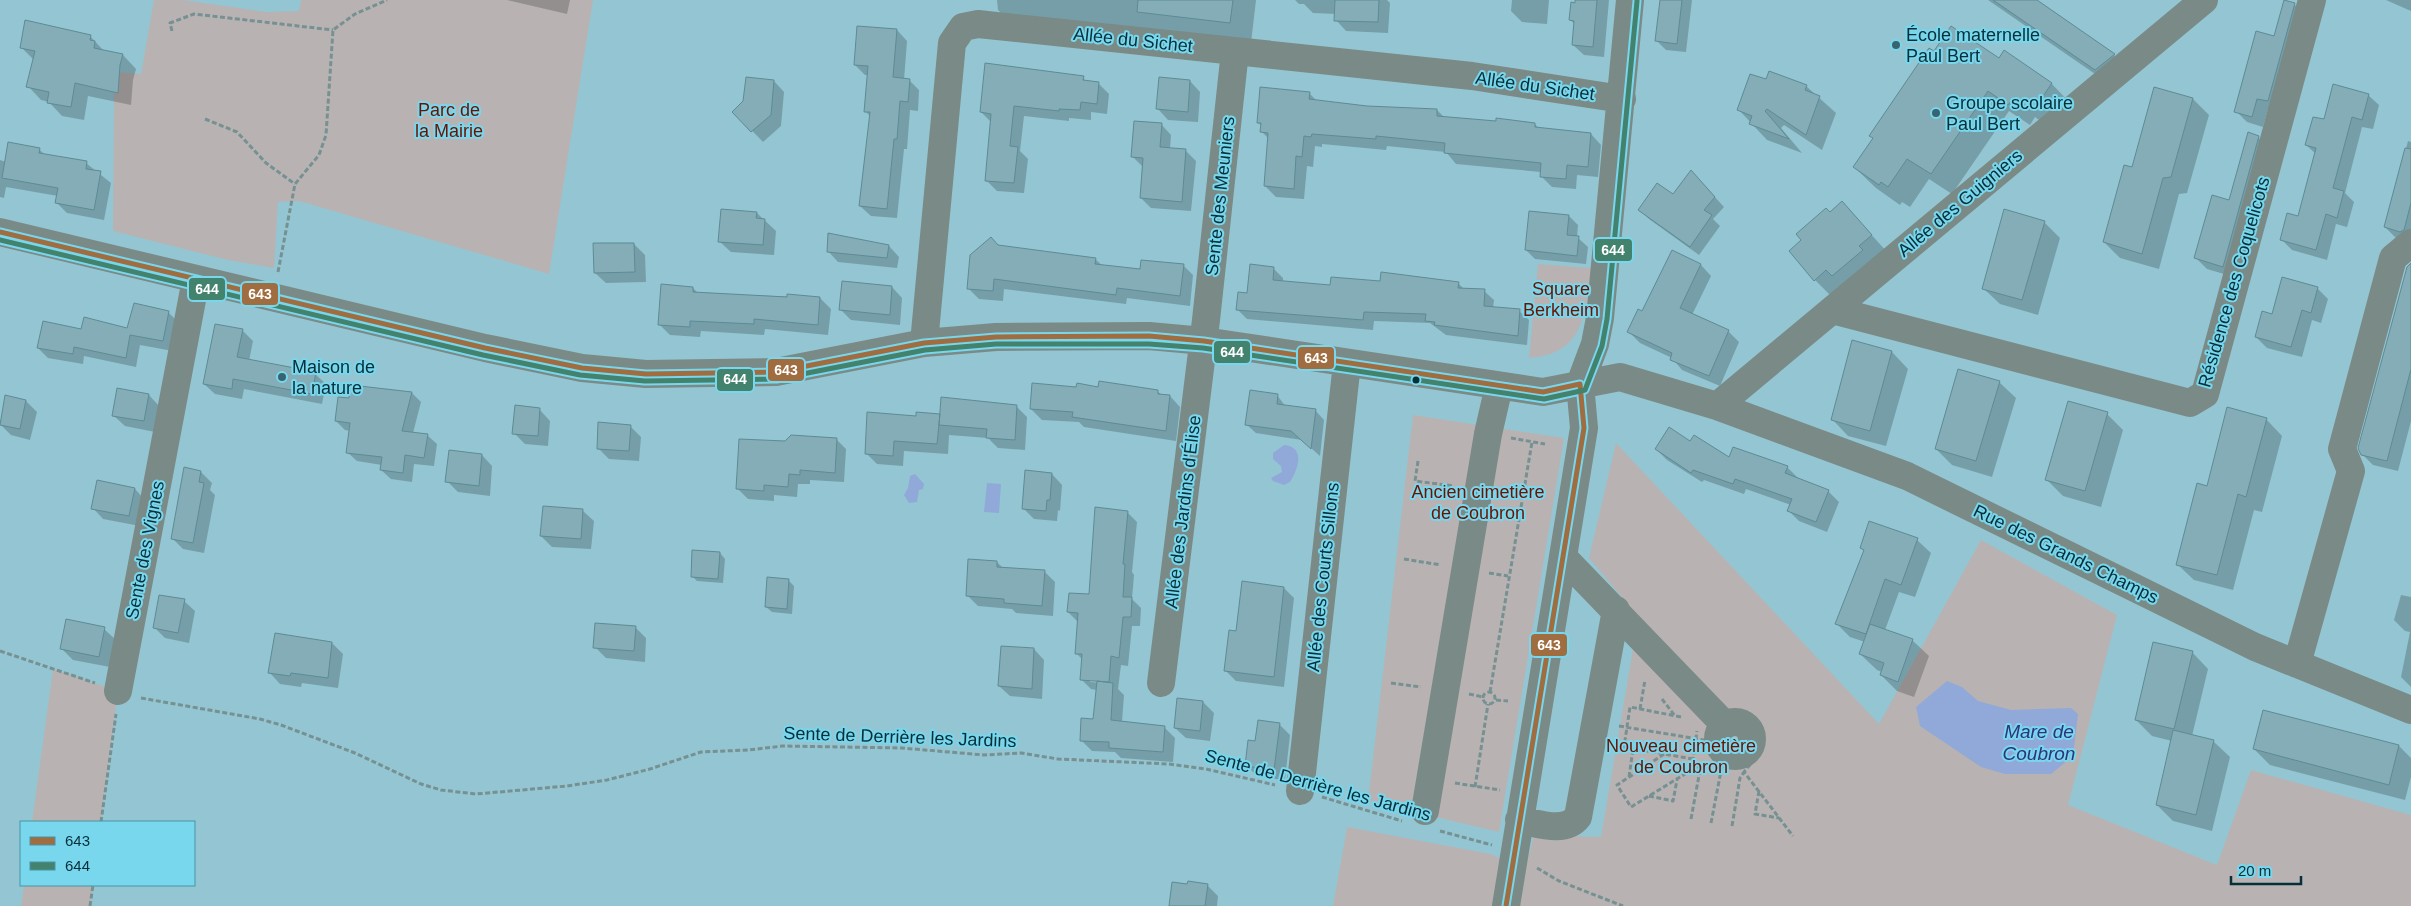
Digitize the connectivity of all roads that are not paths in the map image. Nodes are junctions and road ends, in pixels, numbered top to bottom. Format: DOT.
graph roads {
  1 [pos="1630,0"];
  2 [pos="2204,0"];
  3 [pos="2312,0"];
  4 [pos="1235,51"];
  5 [pos="1622,99"];
  6 [pos="0,232"];
  7 [pos="2411,243"];
  8 [pos="196,279"];
  9 [pos="1832,310"];
  10 [pos="1204,341"];
  11 [pos="924,343"];
  12 [pos="1347,362"];
  13 [pos="1580,384"];
  14 [pos="1498,386"];
  15 [pos="1717,406"];
  16 [pos="1563,557"];
  17 [pos="1616,610"];
  18 [pos="2297,664"];
  19 [pos="1161,682"];
  20 [pos="118,691"];
  21 [pos="2411,710"];
  22 [pos="1722,745"];
  23 [pos="1300,791"];
  24 [pos="1422,820"];
  25 [pos="1519,820"];
  26 [pos="1506,906"];
  1 -- 5 [label="street"];
  2 -- 9 [label="street, Allée des Guigniers"];
  3 -- 9 [label="street, Résidence des Coquelicots"];
  4 -- 5 [label="street, Allée du Sichet"];
  4 -- 10 [label="street, Sente des Meuniers"];
  4 -- 11 [label="street, Allée du Sichet"];
  5 -- 13 [label="street"];
  6 -- 8 [label="street, Rue des Grands Champs"];
  7 -- 18 [label="street"];
  8 -- 11 [label="street, Rue des Grands Champs"];
  8 -- 20 [label="street, Sente des Vignes"];
  9 -- 15 [label="street, Allée des Guigniers"];
  10 -- 11 [label="street, Rue des Grands Champs"];
  10 -- 12 [label="street, Rue des Grands Champs"];
  10 -- 19 [label="street, Allée des Jardins d'Élise"];
  12 -- 14 [label="street, Rue des Grands Champs"];
  12 -- 23 [label="street, Allée des Courts Sillons"];
  13 -- 14 [label="street, Rue des Grands Champs"];
  13 -- 15 [label="street, Rue des Grands Champs"];
  13 -- 16 [label="street"];
  14 -- 24 [label="street"];
  15 -- 18 [label="street, Rue des Grands Champs"];
  16 -- 17 [label="street"];
  16 -- 25 [label="street"];
  17 -- 22 [label="street"];
  17 -- 25 [label="street"];
  18 -- 21 [label="street, Rue des Grands Champs"];
  25 -- 26 [label="street"];
}
